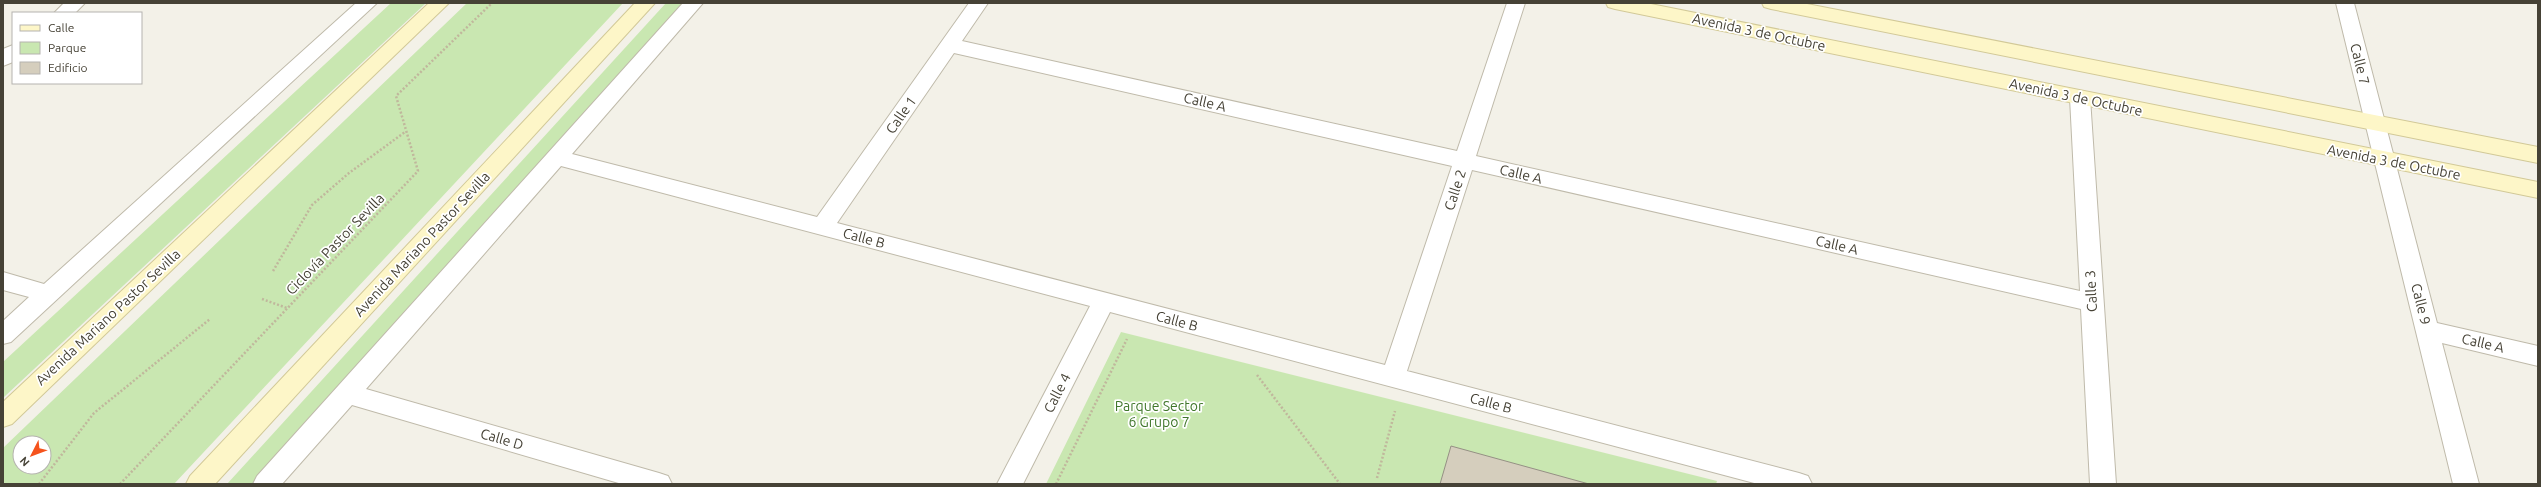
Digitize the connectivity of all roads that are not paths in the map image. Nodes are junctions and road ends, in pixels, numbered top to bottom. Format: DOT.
graph roads {
  1 [pos="76,3"];
  2 [pos="368,3"];
  3 [pos="440,3"];
  4 [pos="646,3"];
  5 [pos="694,3"];
  6 [pos="979,3"];
  7 [pos="1516,3"];
  8 [pos="1614,3"];
  9 [pos="2345,3"];
  10 [pos="1782,4"];
  11 [pos="64,12"];
  12 [pos="950,45"];
  13 [pos="12,53"];
  14 [pos="3,60"];
  15 [pos="2080,98"];
  16 [pos="2375,124"];
  17 [pos="2538,155"];
  18 [pos="556,157"];
  19 [pos="2384,160"];
  20 [pos="1465,161"];
  21 [pos="2538,190"];
  22 [pos="822,227"];
  23 [pos="3,281"];
  24 [pos="48,294"];
  25 [pos="1104,301"];
  26 [pos="2091,302"];
  27 [pos="2427,330"];
  28 [pos="3,335"];
  29 [pos="2538,356"];
  30 [pos="1393,377"];
  31 [pos="346,393"];
  32 [pos="3,417"];
  33 [pos="1751,478"];
  34 [pos="199,484"];
  35 [pos="266,484"];
  36 [pos="658,484"];
  37 [pos="1010,484"];
  38 [pos="1798,484"];
  39 [pos="2103,484"];
  40 [pos="2466,484"];
  1 -- 11 [label="street"];
  2 -- 24 [label="street"];
  3 -- 32 [label="street, Avenida Mariano Pastor Sevilla"];
  4 -- 34 [label="street, Avenida Mariano Pastor Sevilla"];
  5 -- 18 [label="street"];
  6 -- 12 [label="street, Calle 1"];
  7 -- 20 [label="street, Calle 2"];
  8 -- 15 [label="street, Avenida 3 de Octubre"];
  9 -- 16 [label="street, Calle 7"];
  10 -- 16 [label="street"];
  12 -- 20 [label="street, Calle A"];
  12 -- 22 [label="street, Calle 1"];
  13 -- 14 [label="street"];
  15 -- 19 [label="street, Avenida 3 de Octubre"];
  15 -- 26 [label="street, Calle 3"];
  16 -- 17 [label="street"];
  16 -- 19 [label="street, Calle 9"];
  18 -- 22 [label="street, Calle B"];
  18 -- 31 [label="street"];
  19 -- 21 [label="street, Avenida 3 de Octubre"];
  19 -- 27 [label="street, Calle 9"];
  20 -- 26 [label="street, Calle A"];
  20 -- 30 [label="street, Calle 2"];
  22 -- 25 [label="street, Calle B"];
  23 -- 24 [label="street"];
  24 -- 28 [label="street"];
  25 -- 30 [label="street, Calle B"];
  25 -- 37 [label="street, Calle 4"];
  26 -- 39 [label="street, Calle 3"];
  27 -- 29 [label="street, Calle A"];
  27 -- 40 [label="street, Calle 9"];
  30 -- 33 [label="street, Calle B"];
  31 -- 35 [label="street"];
  31 -- 36 [label="street, Calle D"];
  33 -- 38 [label="street, Calle B"];
}
